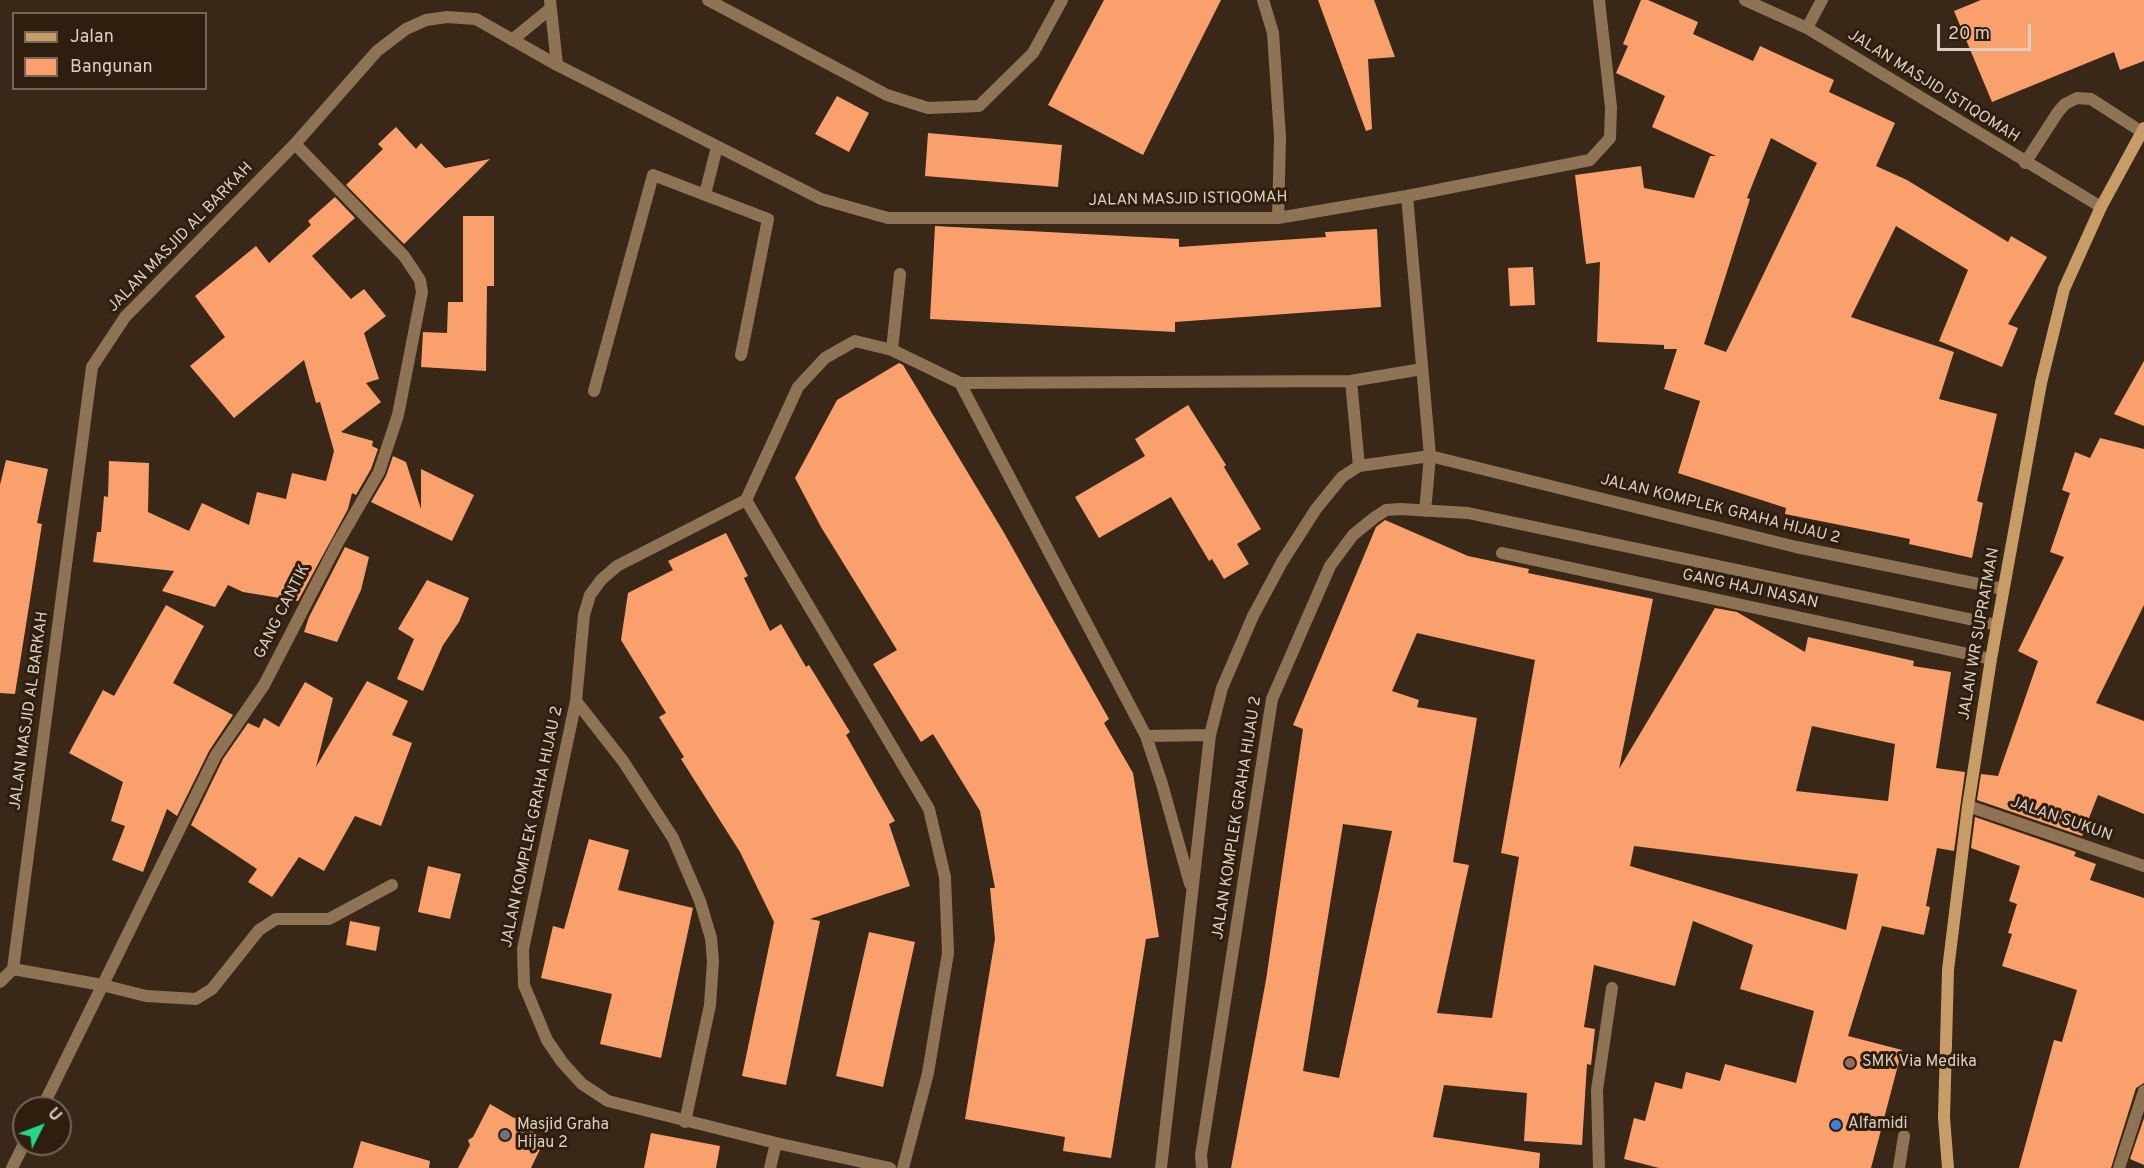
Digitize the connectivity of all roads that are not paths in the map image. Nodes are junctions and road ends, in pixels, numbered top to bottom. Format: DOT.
graph roads {
  1 [pos="708,0"];
  2 [pos="1062,0"];
  3 [pos="1263,0"];
  4 [pos="1599,0"];
  5 [pos="1745,0"];
  6 [pos="1822,0"];
  7 [pos="550,4"];
  8 [pos="1807,28"];
  9 [pos="512,40"];
  10 [pos="557,65"];
  11 [pos="640,105"];
  12 [pos="2143,130"];
  13 [pos="295,144"];
  14 [pos="717,147"];
  15 [pos="2025,163"];
  16 [pos="705,194"];
  17 [pos="1407,196"];
  18 [pos="2101,207"];
  19 [pos="1278,218"];
  20 [pos="900,274"];
  21 [pos="892,350"];
  22 [pos="741,355"];
  23 [pos="1422,369"];
  24 [pos="1351,381"];
  25 [pos="960,383"];
  26 [pos="594,391"];
  27 [pos="1431,456"];
  28 [pos="1359,466"];
  29 [pos="746,500"];
  30 [pos="1425,511"];
  31 [pos="1502,553"];
  32 [pos="2003,589"];
  33 [pos="1997,625"];
  34 [pos="1991,659"];
  35 [pos="576,701"];
  36 [pos="1210,735"];
  37 [pos="1146,736"];
  38 [pos="1968,806"];
  39 [pos="2144,866"];
  40 [pos="392,885"];
  41 [pos="1192,890"];
  42 [pos="13,969"];
  43 [pos="0,982"];
  44 [pos="102,985"];
  45 [pos="1612,988"];
  46 [pos="2144,1091"];
  47 [pos="48,1096"];
  48 [pos="685,1122"];
  49 [pos="1904,1136"];
  50 [pos="776,1143"];
  51 [pos="770,1168"];
  52 [pos="890,1168"];
  53 [pos="903,1168"];
  54 [pos="1161,1168"];
  55 [pos="1202,1168"];
  56 [pos="1599,1168"];
  57 [pos="1899,1168"];
  58 [pos="1948,1168"];
  59 [pos="2119,1168"];
  1 -- 2 [label="street"];
  3 -- 19 [label="street"];
  4 -- 17 [label="street, JALAN MASJID ISTIQOMAH"];
  5 -- 8 [label="street, JALAN MASJID ISTIQOMAH"];
  6 -- 8 [label="street"];
  7 -- 9 [label="street"];
  7 -- 10 [label="street"];
  8 -- 15 [label="street, JALAN MASJID ISTIQOMAH"];
  9 -- 10 [label="street, JALAN MASJID AL BARKAH"];
  9 -- 13 [label="street, JALAN MASJID AL BARKAH"];
  10 -- 11 [label="street, JALAN MASJID AL BARKAH"];
  11 -- 14 [label="street, JALAN MASJID ISTIQOMAH"];
  12 -- 15 [label="street"];
  12 -- 18 [label="main road, JALAN WR SUPRATMAN"];
  13 -- 42 [label="street, JALAN MASJID AL BARKAH"];
  13 -- 44 [label="street, GANG CANTIK"];
  14 -- 16 [label="street"];
  14 -- 19 [label="street, JALAN MASJID ISTIQOMAH"];
  15 -- 18 [label="street, JALAN MASJID ISTIQOMAH"];
  16 -- 22 [label="street"];
  16 -- 26 [label="street"];
  17 -- 19 [label="street, JALAN MASJID ISTIQOMAH"];
  17 -- 23 [label="street"];
  18 -- 32 [label="main road, JALAN WR SUPRATMAN"];
  20 -- 21 [label="street"];
  21 -- 25 [label="street"];
  21 -- 29 [label="street"];
  23 -- 24 [label="street"];
  23 -- 27 [label="street"];
  24 -- 25 [label="street"];
  24 -- 28 [label="street"];
  25 -- 37 [label="street, JALAN KOMPLEK GRAHA HIJAU 2"];
  27 -- 28 [label="street, JALAN KOMPLEK GRAHA HIJAU 2"];
  27 -- 30 [label="street"];
  27 -- 32 [label="street, JALAN KOMPLEK GRAHA HIJAU 2"];
  28 -- 36 [label="street, JALAN KOMPLEK GRAHA HIJAU 2"];
  29 -- 35 [label="street, JALAN KOMPLEK GRAHA HIJAU 2"];
  29 -- 53 [label="street"];
  30 -- 33 [label="street, JALAN KOMPLEK GRAHA HIJAU 2"];
  30 -- 55 [label="street, JALAN KOMPLEK GRAHA HIJAU 2"];
  31 -- 34 [label="street, GANG HAJI NASAN"];
  32 -- 33 [label="main road, JALAN WR SUPRATMAN"];
  33 -- 34 [label="main road, JALAN WR SUPRATMAN"];
  34 -- 38 [label="main road, JALAN WR SUPRATMAN"];
  35 -- 48 [label="street, JALAN KOMPLEK GRAHA HIJAU 2"];
  35 -- 48 [label="street, JALAN KOMPLEK GRAHA HIJAU 2"];
  36 -- 37 [label="street"];
  36 -- 41 [label="street, JALAN KOMPLEK GRAHA HIJAU 2"];
  37 -- 41 [label="street, JALAN KOMPLEK GRAHA HIJAU 2"];
  38 -- 39 [label="street, JALAN SUKUN"];
  38 -- 58 [label="main road, JALAN WR SUPRATMAN"];
  40 -- 44 [label="street"];
  41 -- 54 [label="street, JALAN KOMPLEK GRAHA HIJAU 2"];
  42 -- 43 [label="street"];
  42 -- 44 [label="street"];
  44 -- 47 [label="street, GANG CANTIK"];
  45 -- 56 [label="street"];
  46 -- 59 [label="street"];
  48 -- 50 [label="street, JALAN KOMPLEK GRAHA HIJAU 2"];
  49 -- 57 [label="street"];
  50 -- 51 [label="street"];
  50 -- 52 [label="street, JALAN KOMPLEK GRAHA HIJAU 2"];
}
